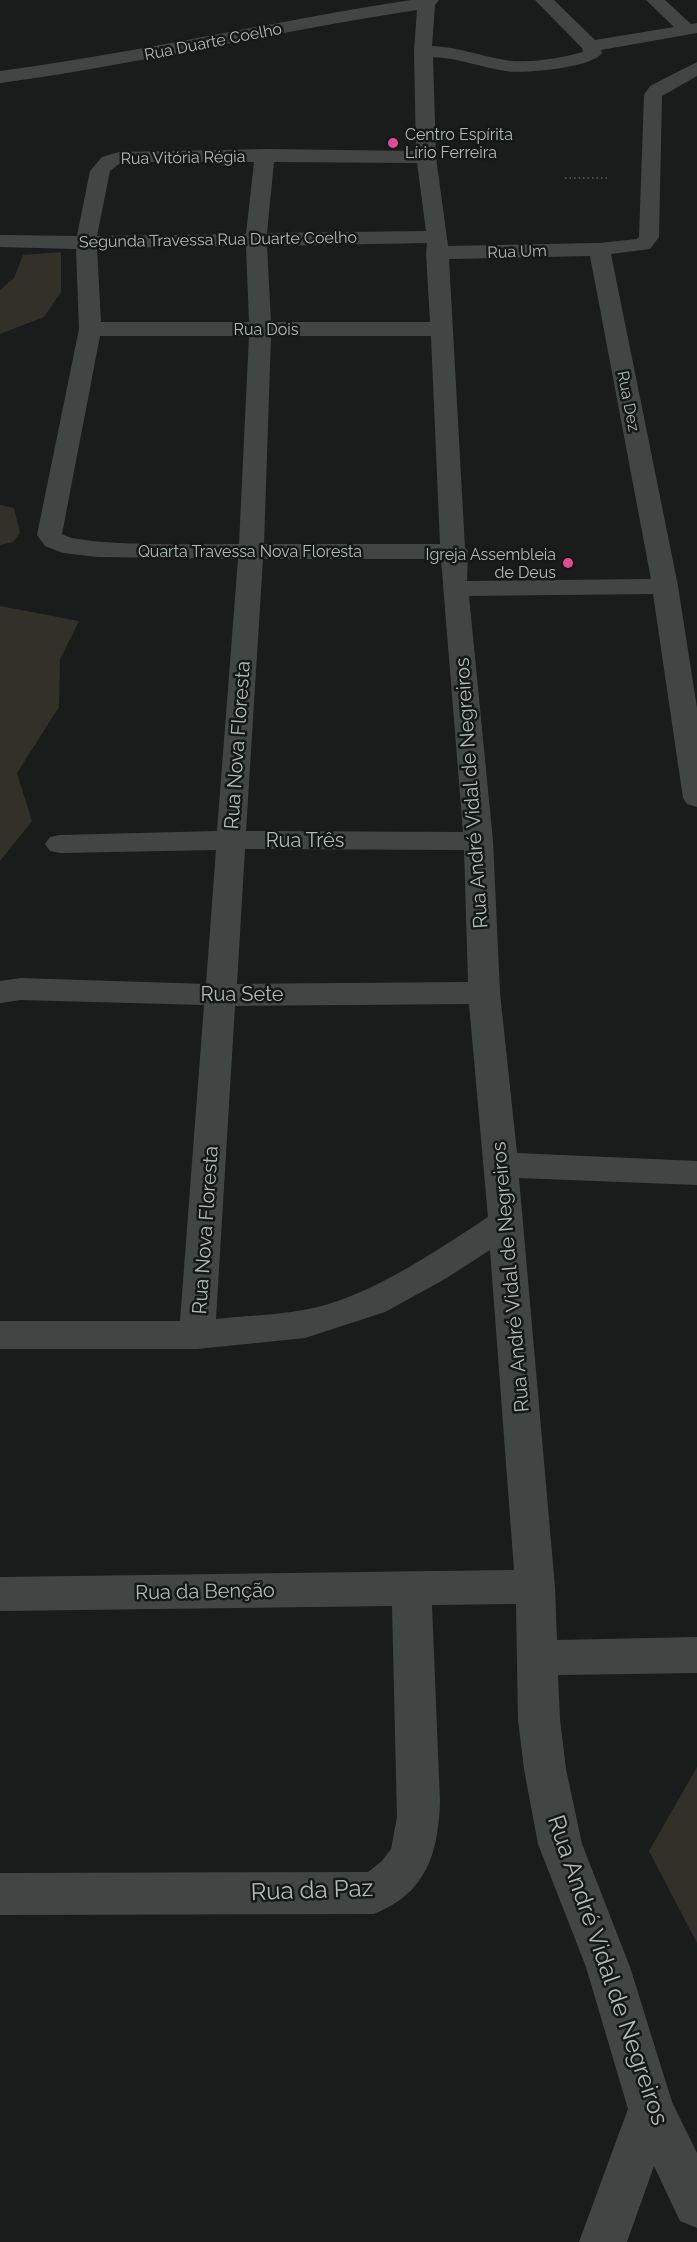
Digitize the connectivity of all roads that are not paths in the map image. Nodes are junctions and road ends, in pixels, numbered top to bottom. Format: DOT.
graph roads {
  1 [pos="544,0"];
  2 [pos="656,0"];
  3 [pos="428,2"];
  4 [pos="693,29"];
  5 [pos="591,46"];
  6 [pos="423,51"];
  7 [pos="697,68"];
  8 [pos="0,77"];
  9 [pos="265,155"];
  10 [pos="426,157"];
  11 [pos="256,238"];
  12 [pos="0,241"];
  13 [pos="86,241"];
  14 [pos="436,245"];
  15 [pos="599,249"];
  16 [pos="90,329"];
  17 [pos="260,329"];
  18 [pos="441,329"];
  19 [pos="49,535"];
  20 [pos="454,551"];
  21 [pos="251,552"];
  22 [pos="665,586"];
  23 [pos="455,589"];
  24 [pos="697,798"];
  25 [pos="230,840"];
  26 [pos="478,841"];
  27 [pos="60,844"];
  28 [pos="0,992"];
  29 [pos="484,993"];
  30 [pos="222,995"];
  31 [pos="501,1165"];
  32 [pos="697,1173"];
  33 [pos="506,1222"];
  34 [pos="0,1335"];
  35 [pos="197,1335"];
  36 [pos="535,1587"];
  37 [pos="411,1588"];
  38 [pos="0,1594"];
  39 [pos="697,1655"];
  40 [pos="539,1658"];
  41 [pos="0,1894"];
  42 [pos="651,2109"];
  43 [pos="697,2204"];
  44 [pos="603,2242"];
  1 -- 5 [label="street"];
  2 -- 4 [label="street"];
  3 -- 6 [label="street, Rua André Vidal de Negreiros"];
  3 -- 8 [label="street, Rua Duarte Coelho"];
  4 -- 5 [label="street"];
  5 -- 6 [label="street"];
  6 -- 10 [label="street, Rua André Vidal de Negreiros"];
  7 -- 15 [label="street"];
  9 -- 10 [label="street, Rua Vitória Régia"];
  9 -- 11 [label="street, Rua Nova Floresta"];
  9 -- 13 [label="street, Rua Vitória Régia"];
  10 -- 14 [label="street, Rua André Vidal de Negreiros"];
  11 -- 13 [label="street, Segunda Travessa Rua Duarte Coelho"];
  11 -- 14 [label="street, Segunda Travessa Rua Duarte Coelho"];
  11 -- 17 [label="street, Rua Nova Floresta"];
  12 -- 13 [label="street, Segunda Travessa Rua Duarte Coelho"];
  13 -- 16 [label="street, Rua Vitória Régia"];
  14 -- 15 [label="street, Rua Um"];
  14 -- 18 [label="street, Rua André Vidal de Negreiros"];
  15 -- 22 [label="street, Rua Dez"];
  16 -- 17 [label="street, Rua Dois"];
  16 -- 19 [label="street, Rua Vitória Régia"];
  17 -- 18 [label="street, Rua Dois"];
  17 -- 21 [label="street, Rua Nova Floresta"];
  18 -- 20 [label="street, Rua André Vidal de Negreiros"];
  19 -- 21 [label="street, Quarta Travessa Nova Floresta"];
  20 -- 21 [label="street, Quarta Travessa Nova Floresta"];
  20 -- 23 [label="street, Rua André Vidal de Negreiros"];
  21 -- 25 [label="street, Rua Nova Floresta"];
  22 -- 23 [label="street"];
  22 -- 24 [label="street, Rua Dez"];
  23 -- 26 [label="street, Rua André Vidal de Negreiros"];
  25 -- 26 [label="street, Rua Três"];
  25 -- 27 [label="street, Rua Três"];
  25 -- 30 [label="street, Rua Nova Floresta"];
  26 -- 29 [label="street, Rua André Vidal de Negreiros"];
  28 -- 30 [label="street, Rua Sete"];
  29 -- 30 [label="street, Rua Sete"];
  29 -- 31 [label="street, Rua André Vidal de Negreiros"];
  30 -- 35 [label="street, Rua Nova Floresta"];
  31 -- 32 [label="street"];
  31 -- 33 [label="street, Rua André Vidal de Negreiros"];
  33 -- 35 [label="street"];
  33 -- 36 [label="street, Rua André Vidal de Negreiros"];
  34 -- 35 [label="street"];
  36 -- 37 [label="street"];
  36 -- 40 [label="street, Rua André Vidal de Negreiros"];
  37 -- 38 [label="street, Rua da Benção"];
  37 -- 41 [label="street, Rua da Paz"];
  39 -- 40 [label="street"];
  40 -- 42 [label="street, Rua André Vidal de Negreiros"];
  42 -- 43 [label="street, Rua André Vidal de Negreiros"];
  42 -- 44 [label="street"];
}
